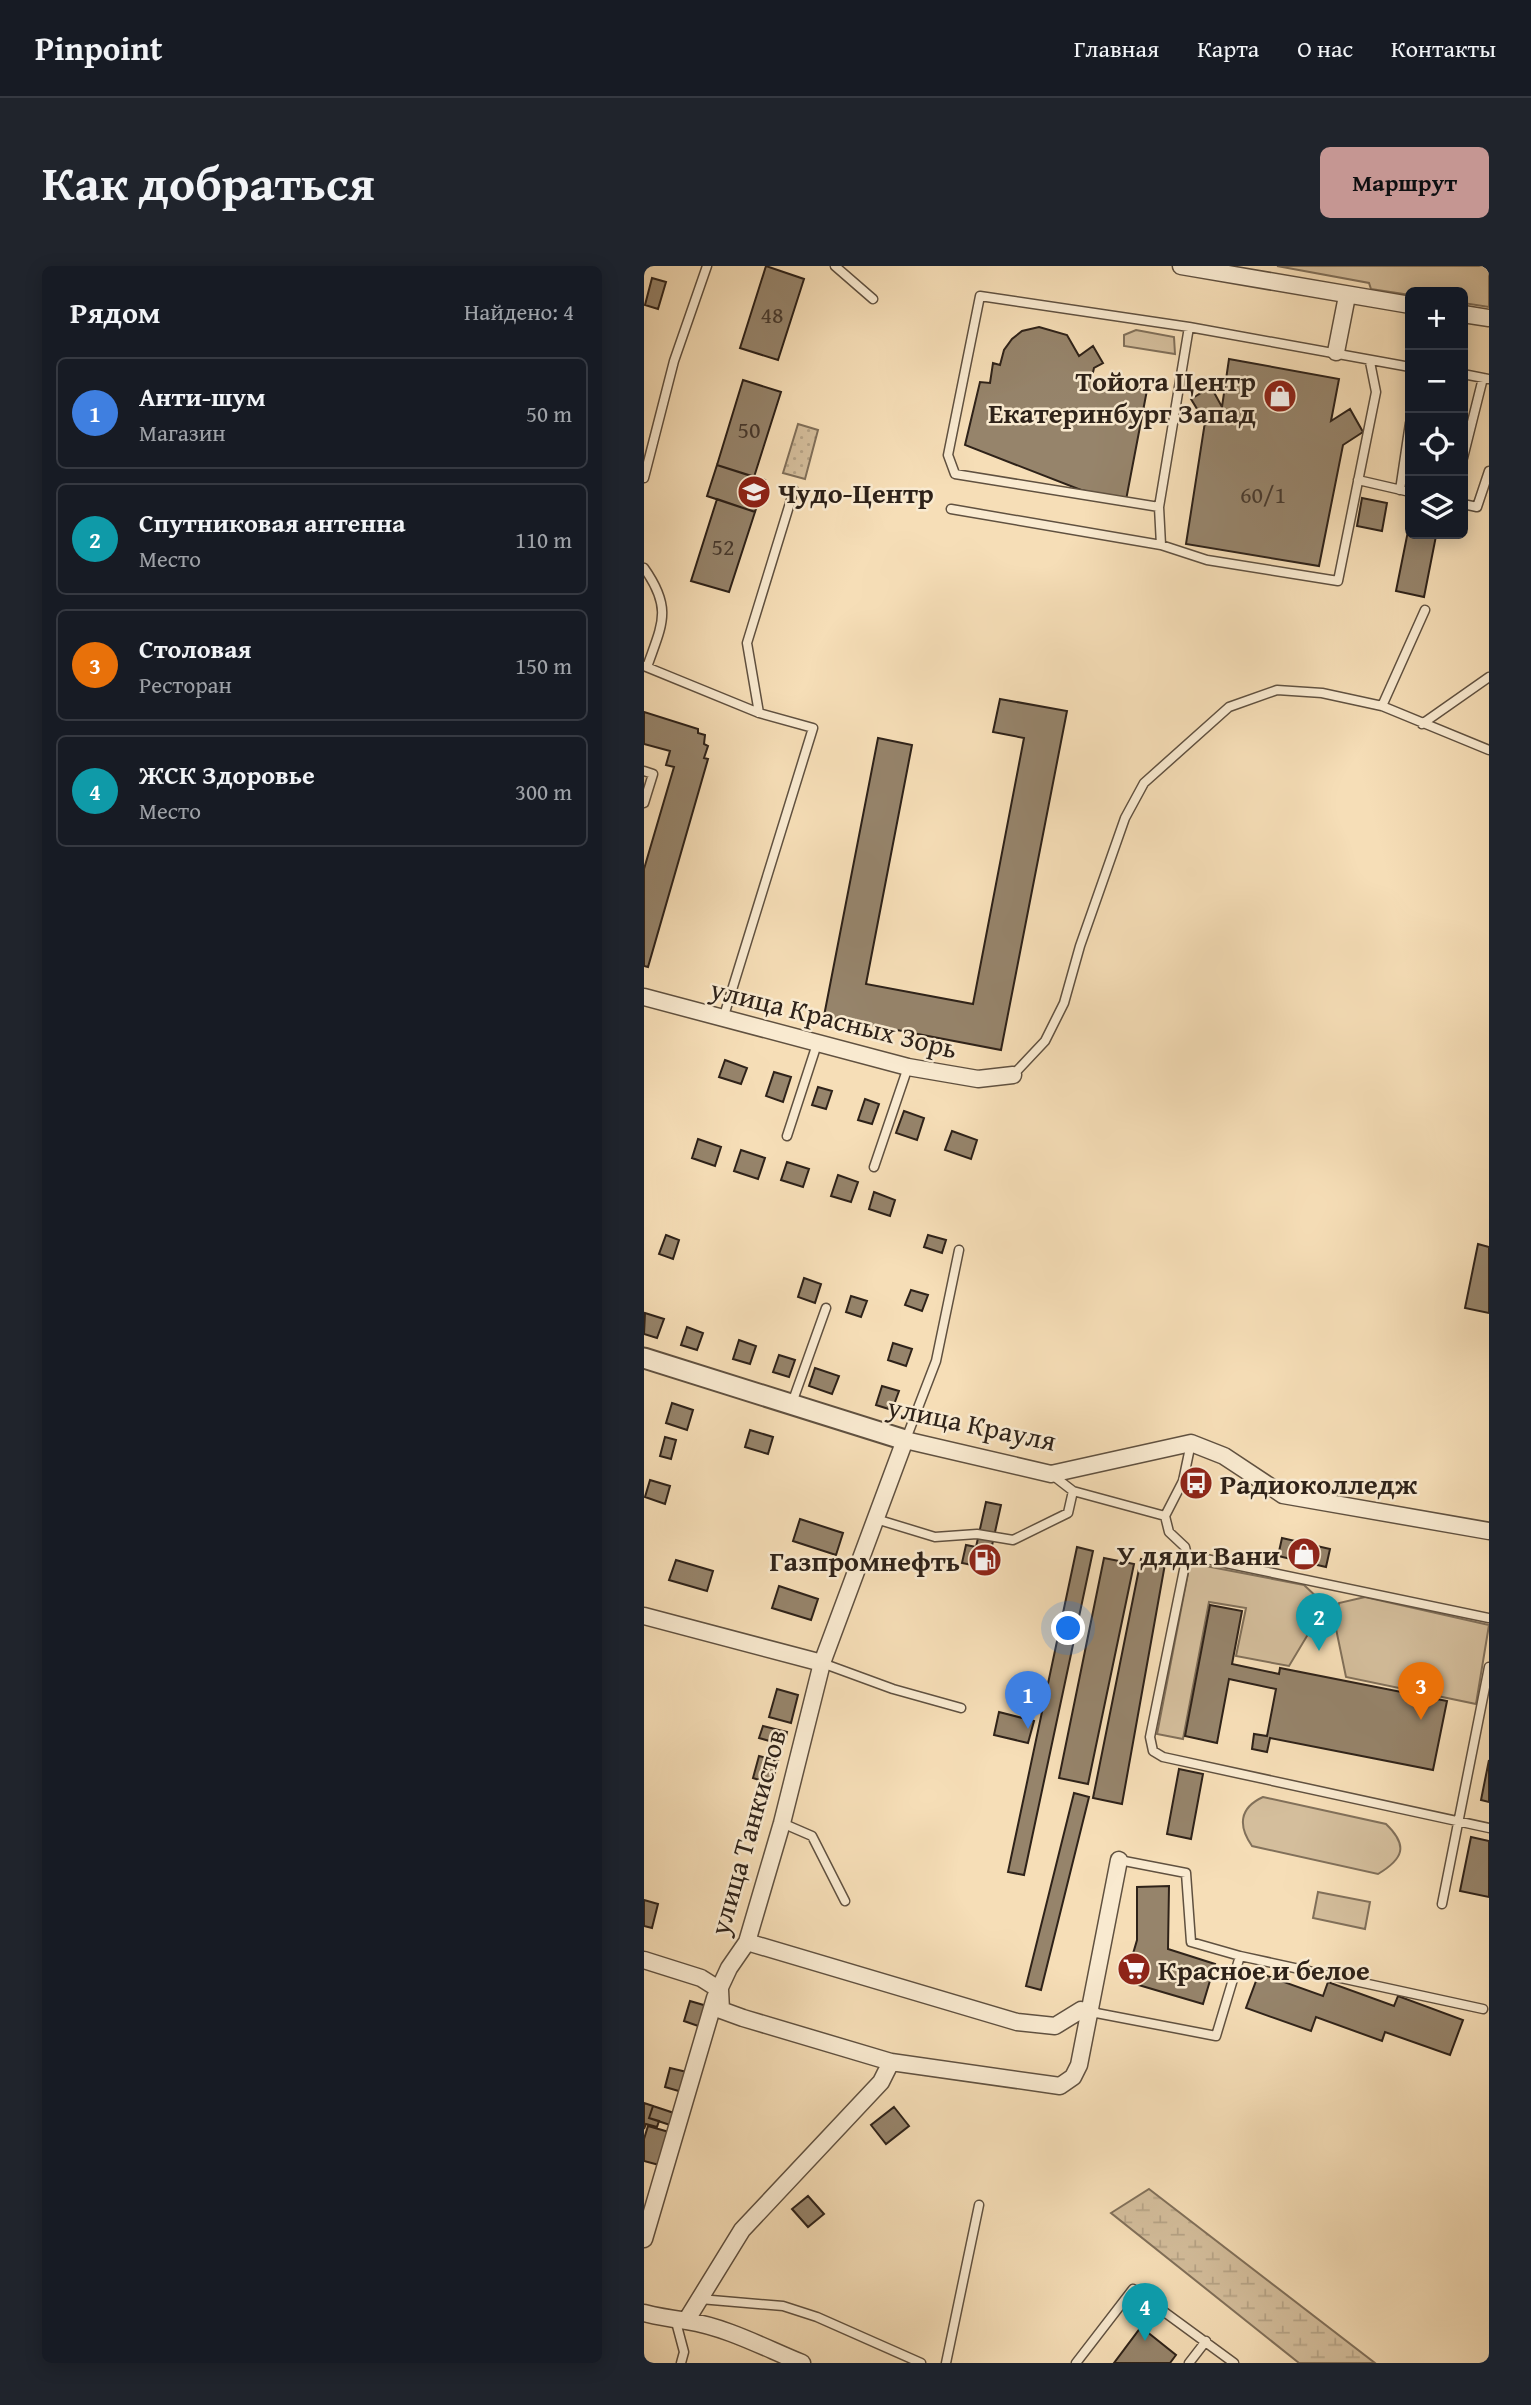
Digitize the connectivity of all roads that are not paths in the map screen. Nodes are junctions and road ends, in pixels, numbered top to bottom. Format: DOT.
graph roads {
  1 [pos="706,266"];
  2 [pos="835,266"];
  3 [pos="1181,266"];
  4 [pos="1347,296"];
  5 [pos="873,299"];
  6 [pos="1405,305"];
  7 [pos="1468,315"];
  8 [pos="1489,318"];
  9 [pos="1189,327"];
  10 [pos="1336,352"];
  11 [pos="1370,362"];
  12 [pos="1405,366"];
  13 [pos="1468,375"];
  14 [pos="1486,378"];
  15 [pos="1468,441"];
  16 [pos="1405,456"];
  17 [pos="1489,471"];
  18 [pos="644,478"];
  19 [pos="1358,480"];
  20 [pos="1400,489"];
  21 [pos="794,490"];
  22 [pos="1405,490"];
  23 [pos="1468,505"];
  24 [pos="1158,507"];
  25 [pos="951,509"];
  26 [pos="1161,545"];
  27 [pos="644,568"];
  28 [pos="1425,610"];
  29 [pos="645,666"];
  30 [pos="1489,677"];
  31 [pos="1382,706"];
  32 [pos="759,713"];
  33 [pos="1422,724"];
  34 [pos="1487,750"];
  35 [pos="644,772"];
  36 [pos="644,803"];
  37 [pos="644,997"];
  38 [pos="723,1019"];
  39 [pos="817,1044"];
  40 [pos="908,1067"];
  41 [pos="1013,1075"];
  42 [pos="787,1136"];
  43 [pos="874,1167"];
  44 [pos="959,1250"];
  45 [pos="825,1308"];
  46 [pos="644,1358"];
  47 [pos="791,1405"];
  48 [pos="905,1440"];
  49 [pos="1191,1443"];
  50 [pos="1051,1474"];
  51 [pos="1073,1491"];
  52 [pos="1165,1516"];
  53 [pos="876,1519"];
  54 [pos="1489,1531"];
  55 [pos="1187,1555"];
  56 [pos="644,1616"];
  57 [pos="1489,1618"];
  58 [pos="821,1663"];
  59 [pos="1489,1667"];
  60 [pos="961,1709"];
  61 [pos="1458,1820"];
  62 [pos="782,1823"];
  63 [pos="1489,1828"];
  64 [pos="1119,1860"];
  65 [pos="845,1900"];
  66 [pos="1443,1904"];
  67 [pos="747,1942"];
  68 [pos="1240,1956"];
  69 [pos="644,1960"];
  70 [pos="720,1990"];
  71 [pos="1483,2009"];
  72 [pos="1091,2012"];
  73 [pos="891,2062"];
  74 [pos="979,2205"];
  75 [pos="644,2239"];
  76 [pos="697,2299"];
  77 [pos="644,2313"];
  78 [pos="681,2321"];
  79 [pos="1206,2341"];
  80 [pos="681,2363"];
  81 [pos="802,2363"];
  82 [pos="921,2363"];
  83 [pos="946,2363"];
  84 [pos="1076,2363"];
  85 [pos="1189,2363"];
  86 [pos="1234,2363"];
  1 -- 18 [label="lane"];
  2 -- 5 [label="lane"];
  3 -- 4 [label="street"];
  4 -- 6 [label="street"];
  4 -- 10 [label="street"];
  7 -- 8 [label="street"];
  9 -- 10 [label="lane"];
  9 -- 24 [label="lane"];
  9 -- 24 [label="lane"];
  10 -- 11 [label="lane"];
  11 -- 12 [label="lane"];
  11 -- 19 [label="lane"];
  13 -- 14 [label="lane"];
  14 -- 15 [label="lane"];
  16 -- 20 [label="lane"];
  17 -- 23 [label="lane"];
  19 -- 20 [label="lane"];
  19 -- 26 [label="lane"];
  20 -- 22 [label="lane"];
  21 -- 32 [label="lane"];
  24 -- 26 [label="lane"];
  25 -- 26 [label="lane"];
  27 -- 29 [label="lane"];
  28 -- 31 [label="lane"];
  29 -- 32 [label="lane"];
  30 -- 33 [label="lane"];
  31 -- 33 [label="lane"];
  31 -- 41 [label="lane"];
  32 -- 38 [label="lane"];
  33 -- 34 [label="lane"];
  35 -- 36 [label="lane"];
  37 -- 38 [label="street, улица Красных Зорь"];
  38 -- 39 [label="street, улица Красных Зорь"];
  39 -- 40 [label="street, улица Красных Зорь"];
  39 -- 42 [label="lane"];
  40 -- 41 [label="street, улица Красных Зорь"];
  40 -- 43 [label="lane"];
  44 -- 48 [label="lane"];
  45 -- 47 [label="lane"];
  46 -- 47 [label="street, улица Крауля"];
  47 -- 48 [label="street, улица Крауля"];
  48 -- 50 [label="street, улица Крауля"];
  48 -- 53 [label="street, улица Танкистов"];
  49 -- 50 [label="street, улица Крауля"];
  49 -- 52 [label="lane"];
  49 -- 54 [label="street"];
  50 -- 51 [label="lane"];
  51 -- 52 [label="lane"];
  51 -- 53 [label="lane"];
  52 -- 55 [label="lane"];
  53 -- 58 [label="street, улица Танкистов"];
  55 -- 57 [label="lane"];
  55 -- 61 [label="lane"];
  56 -- 58 [label="street"];
  58 -- 60 [label="lane"];
  58 -- 62 [label="street, улица Танкистов"];
  59 -- 61 [label="lane"];
  61 -- 63 [label="lane"];
  61 -- 66 [label="lane"];
  62 -- 65 [label="lane"];
  62 -- 67 [label="street, улица Танкистов"];
  64 -- 68 [label="lane"];
  64 -- 72 [label="street"];
  67 -- 70 [label="street, улица Танкистов"];
  67 -- 72 [label="street"];
  68 -- 71 [label="lane"];
  68 -- 72 [label="lane"];
  69 -- 70 [label="street"];
  70 -- 73 [label="street"];
  70 -- 75 [label="street, улица Танкистов"];
  72 -- 73 [label="street"];
  73 -- 76 [label="street"];
  74 -- 83 [label="lane"];
  76 -- 78 [label="street"];
  76 -- 82 [label="lane"];
  77 -- 78 [label="street"];
  78 -- 80 [label="lane"];
  78 -- 81 [label="street"];
  79 -- 84 [label="lane"];
  79 -- 85 [label="lane"];
  79 -- 86 [label="lane"];
}
